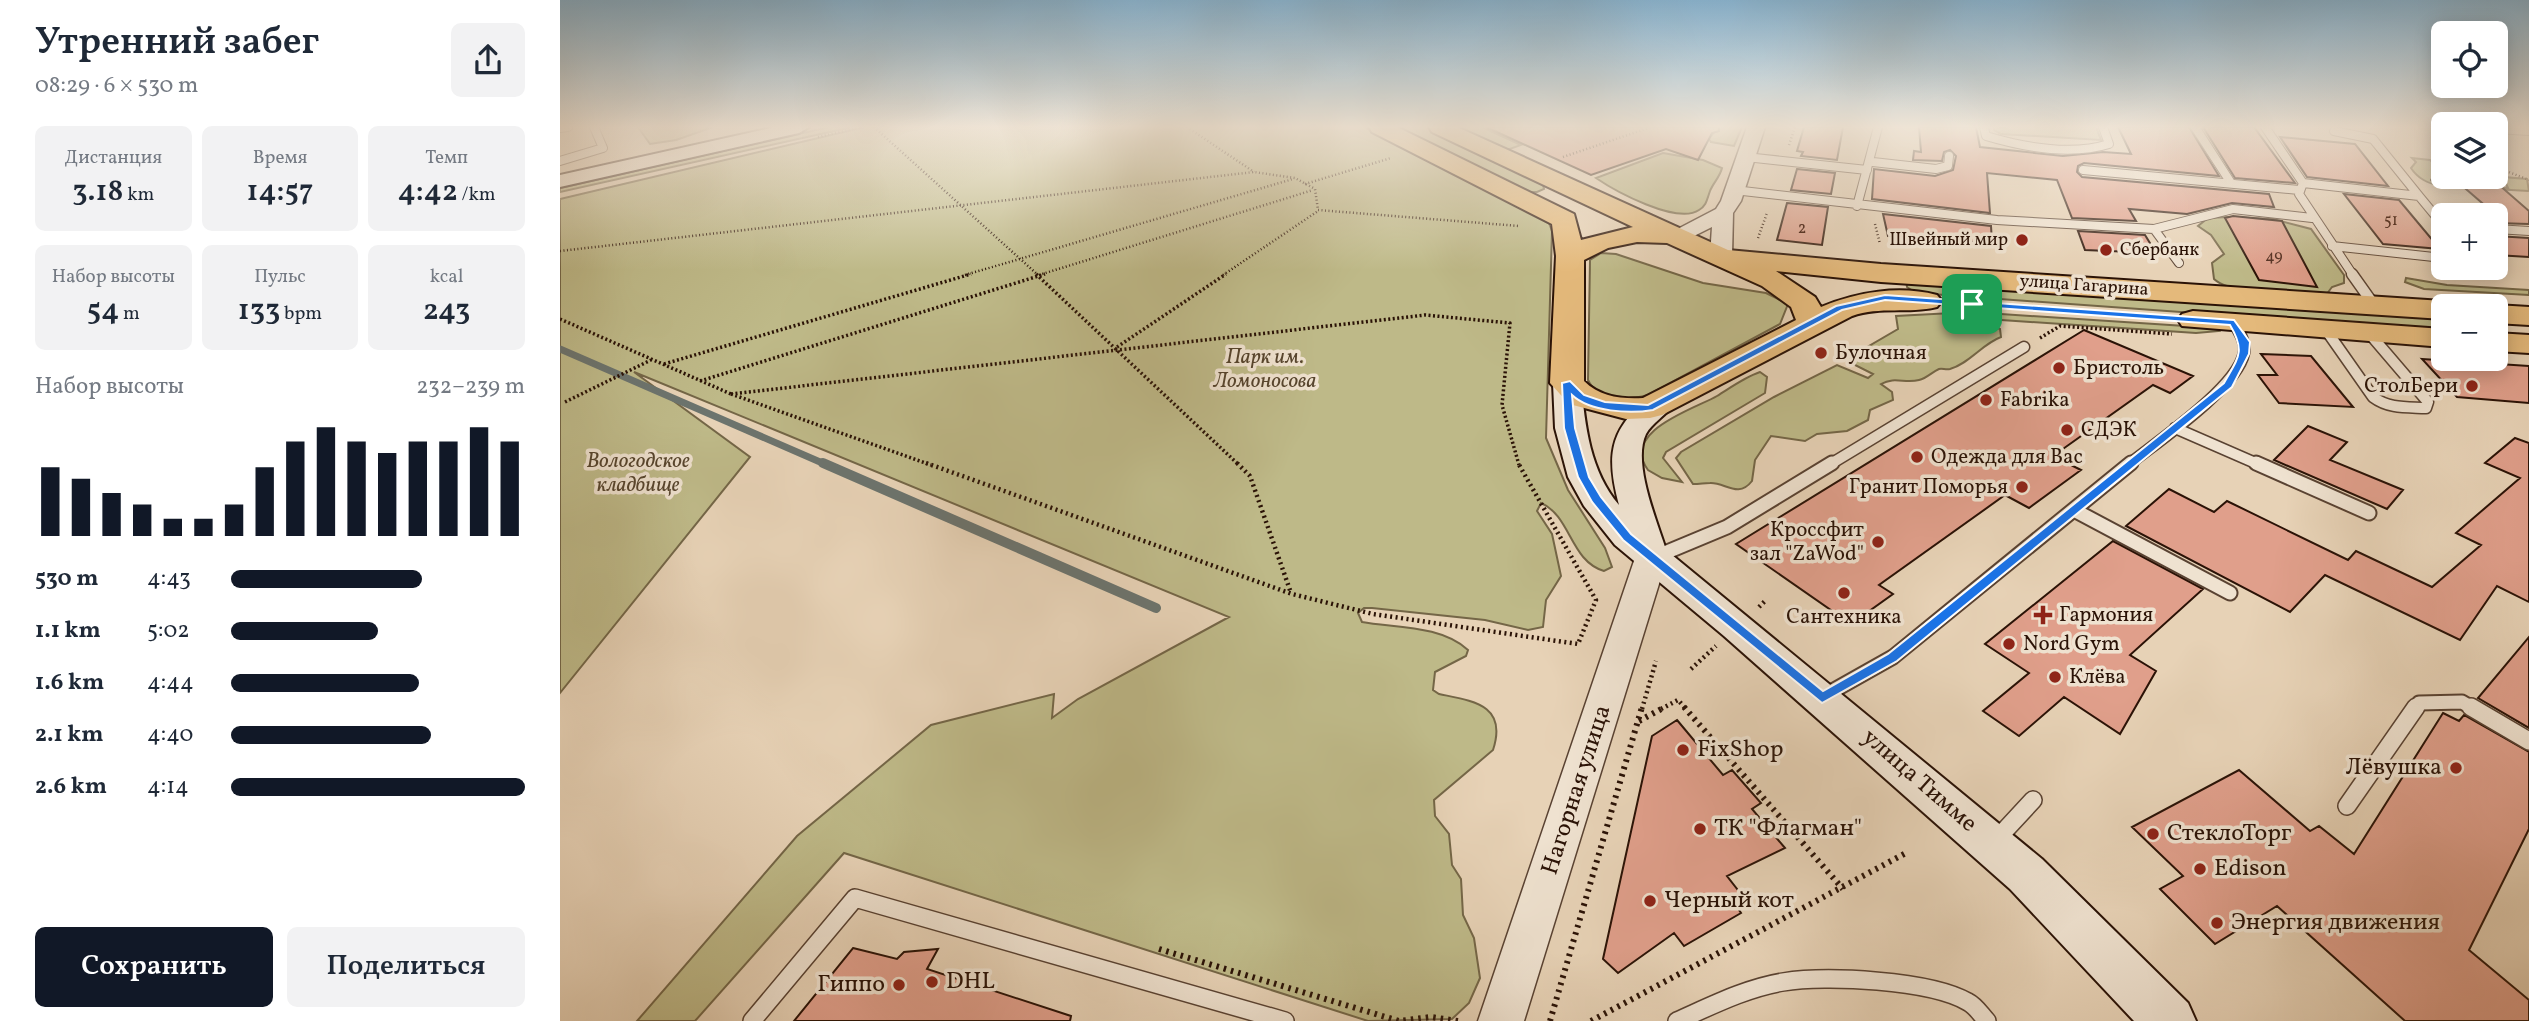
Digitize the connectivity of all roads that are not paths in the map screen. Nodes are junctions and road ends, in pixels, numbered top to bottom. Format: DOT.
graph roads {
  1 [pos="588,175"];
  2 [pos="1475,175"];
  3 [pos="1542,175"];
  4 [pos="1740,175"];
  5 [pos="1866,175"];
  6 [pos="2136,175"];
  7 [pos="2226,175"];
  8 [pos="2294,175"];
  9 [pos="2401,175"];
  10 [pos="560,181"];
  11 [pos="2231,183"];
  12 [pos="2301,186"];
  13 [pos="1734,190"];
  14 [pos="2420,196"];
  15 [pos="1857,206"];
  16 [pos="2431,210"];
  17 [pos="1723,213"];
  18 [pos="2312,218"];
  19 [pos="2154,229"];
  20 [pos="2508,230"];
  21 [pos="2529,231"];
  22 [pos="1674,236"];
  23 [pos="2332,246"];
  24 [pos="1570,256"];
  25 [pos="1724,257"];
  26 [pos="2431,257"];
  27 [pos="2179,263"];
  28 [pos="2431,312"];
  29 [pos="2508,315"];
  30 [pos="2529,316"];
  31 [pos="2372,319"];
  32 [pos="2234,323"];
  33 [pos="1812,324"];
  34 [pos="2326,330"];
  35 [pos="2431,335"];
  36 [pos="2508,343"];
  37 [pos="2529,344"];
  38 [pos="2024,347"];
  39 [pos="1567,383"];
  40 [pos="1657,405"];
  41 [pos="2175,428"];
  42 [pos="2074,510"];
  43 [pos="2369,513"];
  44 [pos="1651,558"];
  45 [pos="2230,593"];
  46 [pos="1822,698"];
  47 [pos="2529,741"];
  48 [pos="2033,800"];
  49 [pos="2347,806"];
  50 [pos="1992,844"];
  51 [pos="1264,1018"];
  52 [pos="752,1021"];
  53 [pos="1285,1021"];
  54 [pos="1501,1021"];
  55 [pos="1677,1021"];
  56 [pos="1987,1021"];
  57 [pos="2170,1021"];
  1 -- 10 [label="main road"];
  2 -- 24 [label="main road"];
  3 -- 22 [label="main road"];
  4 -- 13 [label="street"];
  5 -- 15 [label="lane"];
  6 -- 11 [label="lane"];
  7 -- 11 [label="lane"];
  8 -- 12 [label="lane"];
  9 -- 14 [label="lane"];
  11 -- 12 [label="lane"];
  12 -- 14 [label="lane"];
  12 -- 18 [label="lane"];
  13 -- 15 [label="lane"];
  13 -- 17 [label="street"];
  14 -- 16 [label="lane"];
  15 -- 19 [label="lane"];
  17 -- 22 [label="street"];
  17 -- 25 [label="street"];
  18 -- 19 [label="lane"];
  18 -- 23 [label="lane"];
  19 -- 27 [label="lane"];
  20 -- 21 [label="lane"];
  22 -- 24 [label="main road"];
  22 -- 25 [label="main road"];
  23 -- 26 [label="lane"];
  23 -- 31 [label="lane"];
  24 -- 39 [label="main road"];
  25 -- 31 [label="main road, улица Гагарина"];
  25 -- 33 [label="main road"];
  28 -- 31 [label="main road, улица Гагарина"];
  29 -- 30 [label="main road"];
  31 -- 34 [label="main road, улица Гагарина"];
  31 -- 34 [label="lane"];
  31 -- 35 [label="main road, улица Гагарина"];
  32 -- 33 [label="main road, улица Гагарина"];
  32 -- 34 [label="main road, улица Гагарина"];
  32 -- 41 [label="lane"];
  33 -- 40 [label="main road, улица Гагарина"];
  36 -- 37 [label="main road"];
  38 -- 44 [label="lane"];
  39 -- 40 [label="main road"];
  39 -- 44 [label="main road, улица Тимме"];
  40 -- 44 [label="main road"];
  41 -- 42 [label="lane"];
  41 -- 43 [label="lane"];
  42 -- 45 [label="lane"];
  42 -- 46 [label="lane"];
  44 -- 46 [label="main road, улица Тимме"];
  44 -- 54 [label="street, Нагорная улица"];
  46 -- 50 [label="main road, улица Тимме"];
  47 -- 49 [label="lane"];
  48 -- 50 [label="lane"];
  50 -- 57 [label="main road, улица Тимме"];
  51 -- 52 [label="lane"];
  51 -- 53 [label="lane"];
  55 -- 56 [label="lane"];
}
